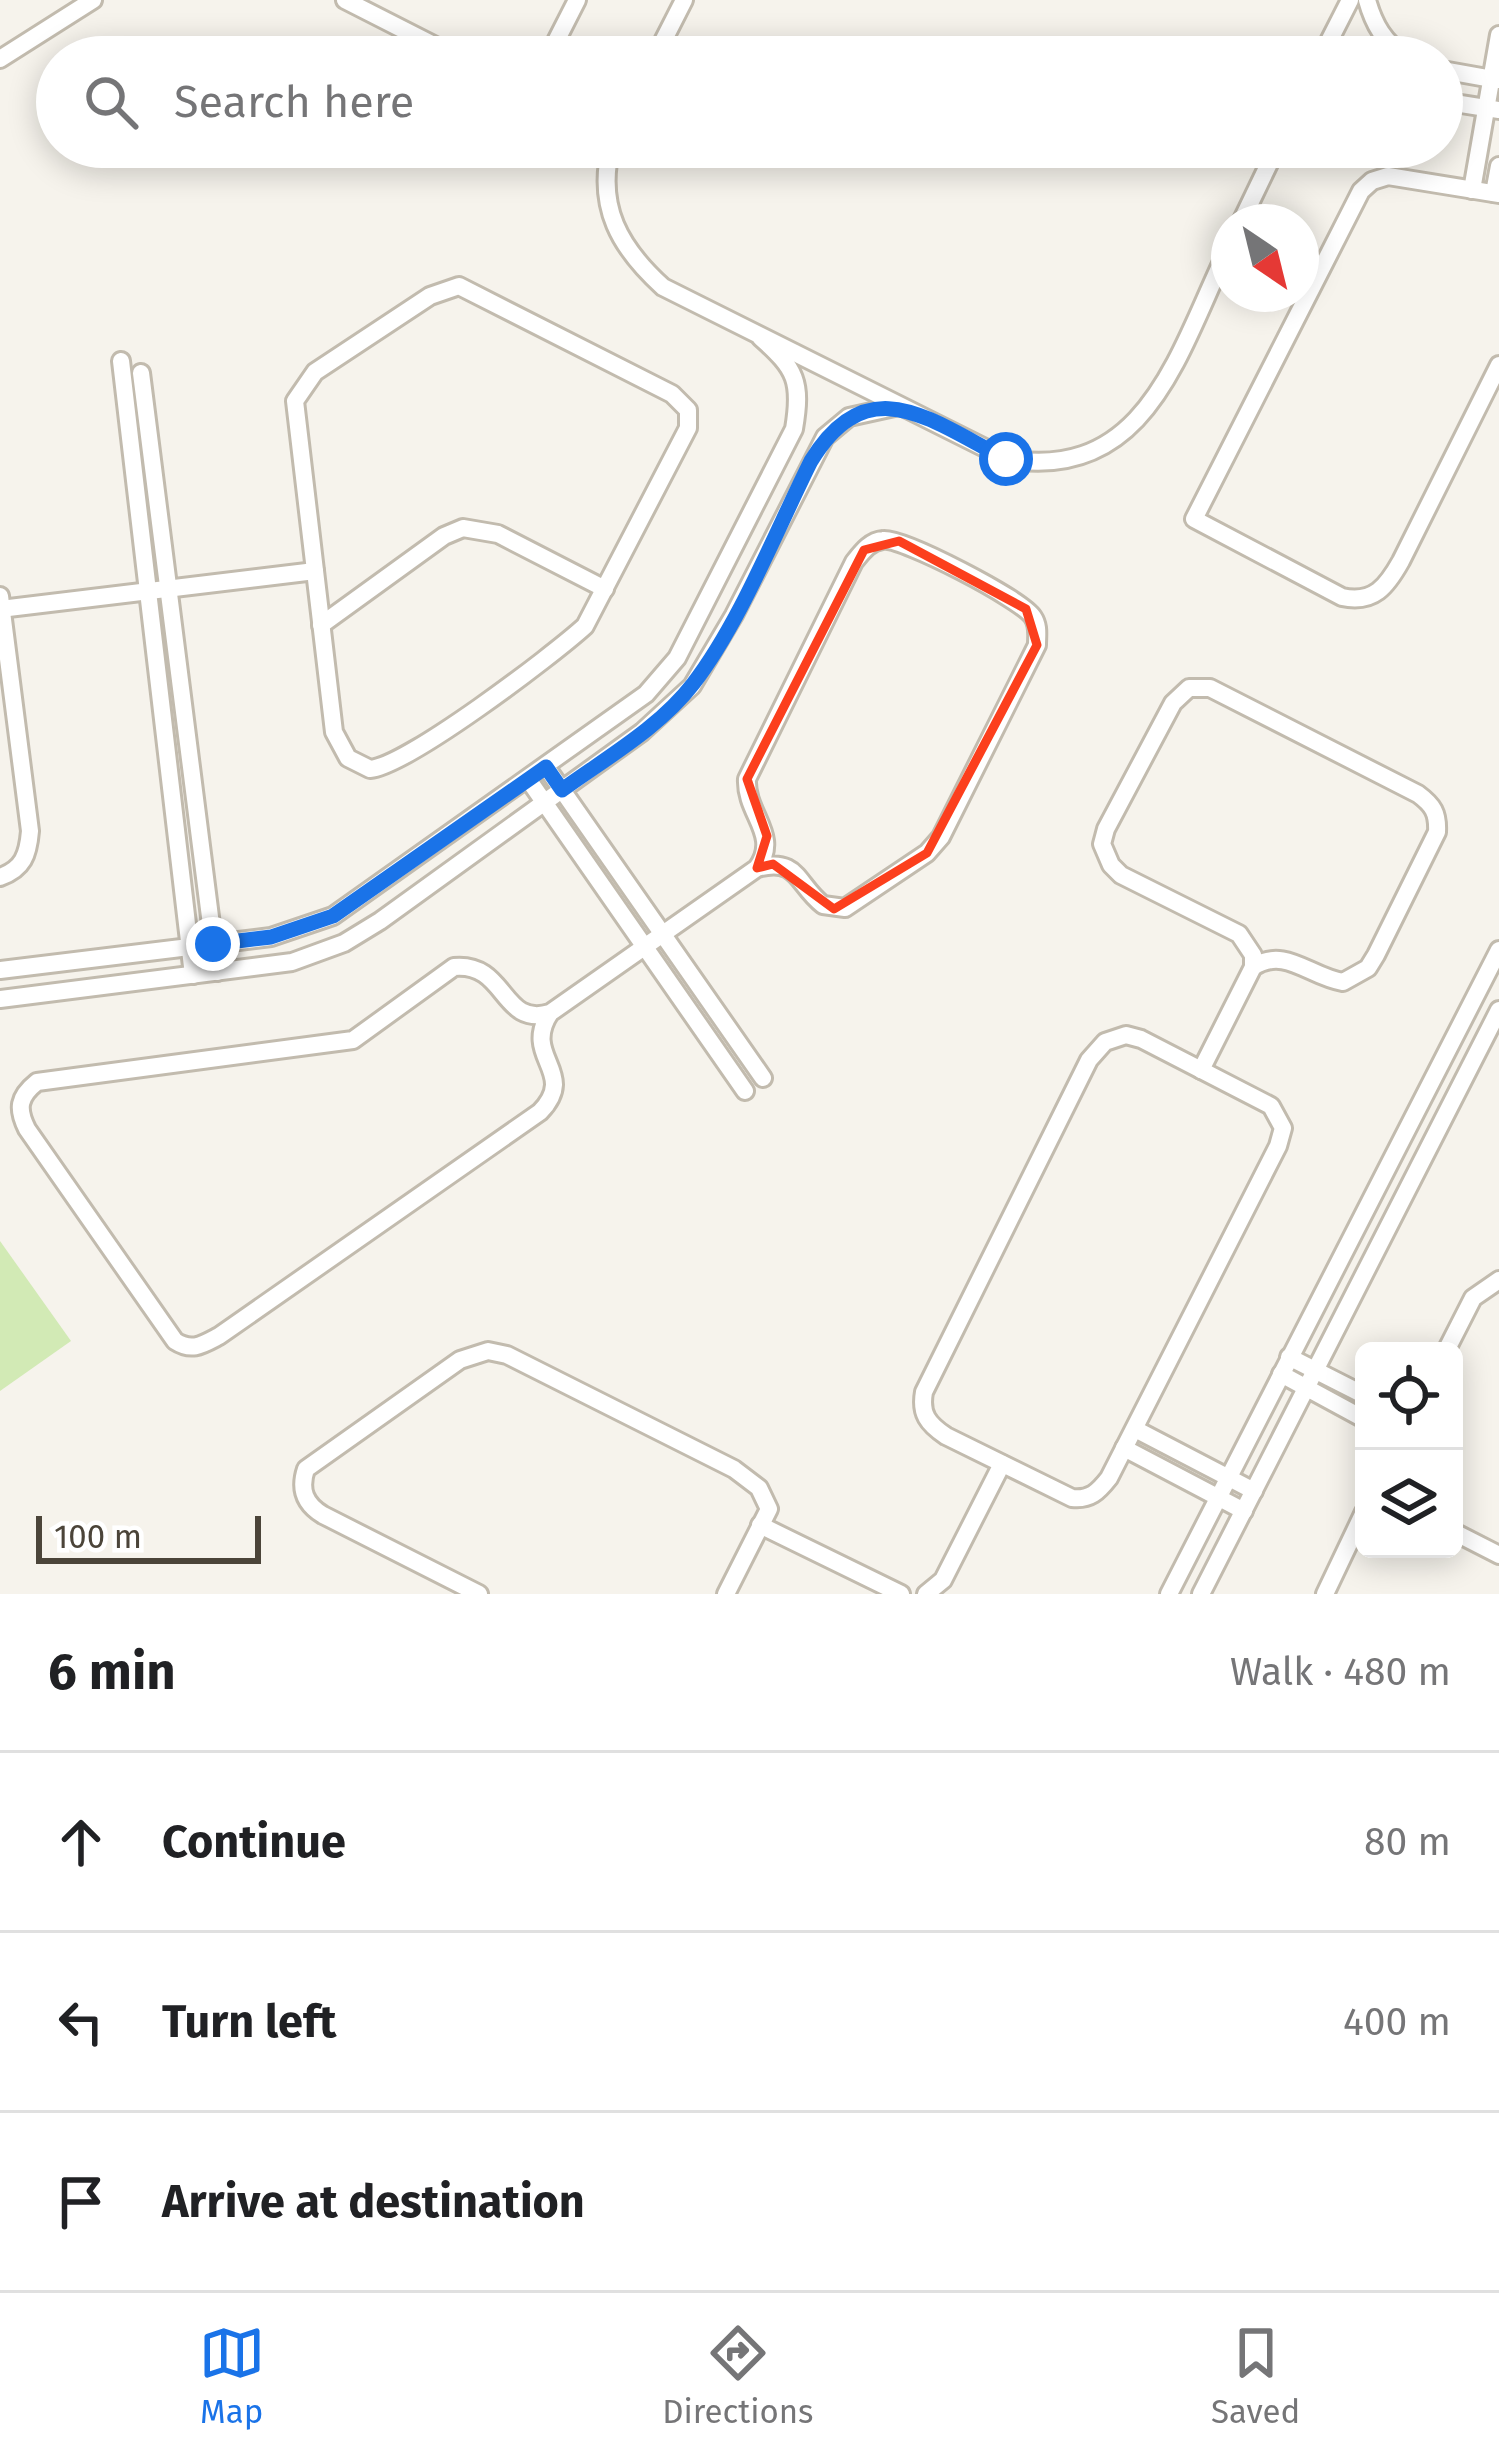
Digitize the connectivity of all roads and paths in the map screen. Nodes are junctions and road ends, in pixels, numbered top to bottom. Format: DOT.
graph roads {
  1 [pos="93,0"];
  2 [pos="345,0"];
  3 [pos="577,0"];
  4 [pos="684,0"];
  5 [pos="1350,0"];
  6 [pos="1367,0"];
  7 [pos="1499,35"];
  8 [pos="36,36"];
  9 [pos="36,36"];
  10 [pos="416,36"];
  11 [pos="559,36"];
  12 [pos="666,36"];
  13 [pos="1332,36"];
  14 [pos="1382,36"];
  15 [pos="0,59"];
  16 [pos="1463,74"];
  17 [pos="1495,80"];
  18 [pos="1463,104"];
  19 [pos="1493,109"];
  20 [pos="1499,166"];
  21 [pos="608,168"];
  22 [pos="1267,168"];
  23 [pos="1472,190"];
  24 [pos="1497,194"];
  25 [pos="1250,204"];
  26 [pos="1211,284"];
  27 [pos="761,338"];
  28 [pos="121,361"];
  29 [pos="1499,365"];
  30 [pos="141,373"];
  31 [pos="899,406"];
  32 [pos="314,571"];
  33 [pos="168,589"];
  34 [pos="605,589"];
  35 [pos="147,591"];
  36 [pos="0,596"];
  37 [pos="1,609"];
  38 [pos="321,625"];
  39 [pos="546,767"];
  40 [pos="528,779"];
  41 [pos="562,790"];
  42 [pos="544,802"];
  43 [pos="757,868"];
  44 [pos="0,877"];
  45 [pos="662,934"];
  46 [pos="213,944"];
  47 [pos="645,946"];
  48 [pos="190,947"];
  49 [pos="1499,950"];
  50 [pos="1253,968"];
  51 [pos="0,970"];
  52 [pos="217,972"];
  53 [pos="193,975"];
  54 [pos="0,999"];
  55 [pos="1499,1010"];
  56 [pos="550,1012"];
  57 [pos="1201,1070"];
  58 [pos="763,1078"];
  59 [pos="745,1090"];
  60 [pos="1499,1280"];
  61 [pos="1451,1342"];
  62 [pos="1285,1366"];
  63 [pos="1315,1370"];
  64 [pos="1306,1388"];
  65 [pos="1355,1390"];
  66 [pos="1355,1414"];
  67 [pos="1135,1429"];
  68 [pos="1124,1448"];
  69 [pos="1002,1464"];
  70 [pos="1228,1478"];
  71 [pos="1254,1491"];
  72 [pos="1218,1498"];
  73 [pos="1244,1511"];
  74 [pos="760,1525"];
  75 [pos="1355,1530"];
  76 [pos="1463,1537"];
  77 [pos="1499,1555"];
  78 [pos="479,1594"];
  79 [pos="726,1594"];
  80 [pos="901,1594"];
  81 [pos="926,1594"];
  82 [pos="1168,1594"];
  83 [pos="1201,1594"];
  84 [pos="1324,1594"];
  1 -- 9 [label="street"];
  2 -- 10 [label="street"];
  3 -- 11 [label="street"];
  4 -- 12 [label="street"];
  5 -- 13 [label="street"];
  6 -- 14 [label="street"];
  7 -- 17 [label="street"];
  8 -- 15 [label="street"];
  16 -- 17 [label="street"];
  17 -- 19 [label="street"];
  18 -- 19 [label="street"];
  19 -- 23 [label="street"];
  20 -- 24 [label="street"];
  21 -- 27 [label="street"];
  22 -- 25 [label="street"];
  23 -- 24 [label="street"];
  23 -- 29 [label="street"];
  26 -- 31 [label="street"];
  27 -- 31 [label="street"];
  27 -- 39 [label="street"];
  28 -- 35 [label="street"];
  30 -- 33 [label="street"];
  31 -- 41 [label="street"];
  32 -- 33 [label="street"];
  32 -- 34 [label="street"];
  32 -- 38 [label="street"];
  33 -- 35 [label="street"];
  33 -- 46 [label="street"];
  34 -- 38 [label="street"];
  34 -- 38 [label="street"];
  35 -- 37 [label="street"];
  35 -- 48 [label="street"];
  36 -- 37 [label="street"];
  37 -- 44 [label="street"];
  39 -- 40 [label="street"];
  39 -- 41 [label="street"];
  40 -- 42 [label="street"];
  40 -- 46 [label="street"];
  41 -- 42 [label="street"];
  41 -- 45 [label="street"];
  42 -- 47 [label="street"];
  42 -- 52 [label="street"];
  43 -- 43 [label="street"];
  43 -- 45 [label="street"];
  45 -- 47 [label="street"];
  45 -- 58 [label="street"];
  46 -- 48 [label="street"];
  46 -- 52 [label="street"];
  47 -- 56 [label="street"];
  47 -- 59 [label="street"];
  48 -- 51 [label="street"];
  48 -- 53 [label="street"];
  49 -- 62 [label="street"];
  50 -- 50 [label="street"];
  50 -- 57 [label="street"];
  52 -- 53 [label="street"];
  53 -- 54 [label="street"];
  55 -- 63 [label="street"];
  56 -- 56 [label="street"];
  57 -- 67 [label="street"];
  57 -- 69 [label="street"];
  60 -- 61 [label="street"];
  62 -- 63 [label="street"];
  62 -- 64 [label="street"];
  62 -- 70 [label="street"];
  63 -- 64 [label="street"];
  63 -- 65 [label="street"];
  64 -- 66 [label="street"];
  64 -- 71 [label="street"];
  67 -- 68 [label="street"];
  67 -- 70 [label="street"];
  68 -- 69 [label="street"];
  68 -- 72 [label="street"];
  69 -- 81 [label="street"];
  70 -- 71 [label="street"];
  70 -- 72 [label="street"];
  71 -- 73 [label="street"];
  72 -- 73 [label="street"];
  72 -- 82 [label="street"];
  73 -- 83 [label="street"];
  74 -- 78 [label="street"];
  74 -- 79 [label="street"];
  74 -- 80 [label="street"];
  75 -- 84 [label="street"];
  76 -- 77 [label="street"];
}
